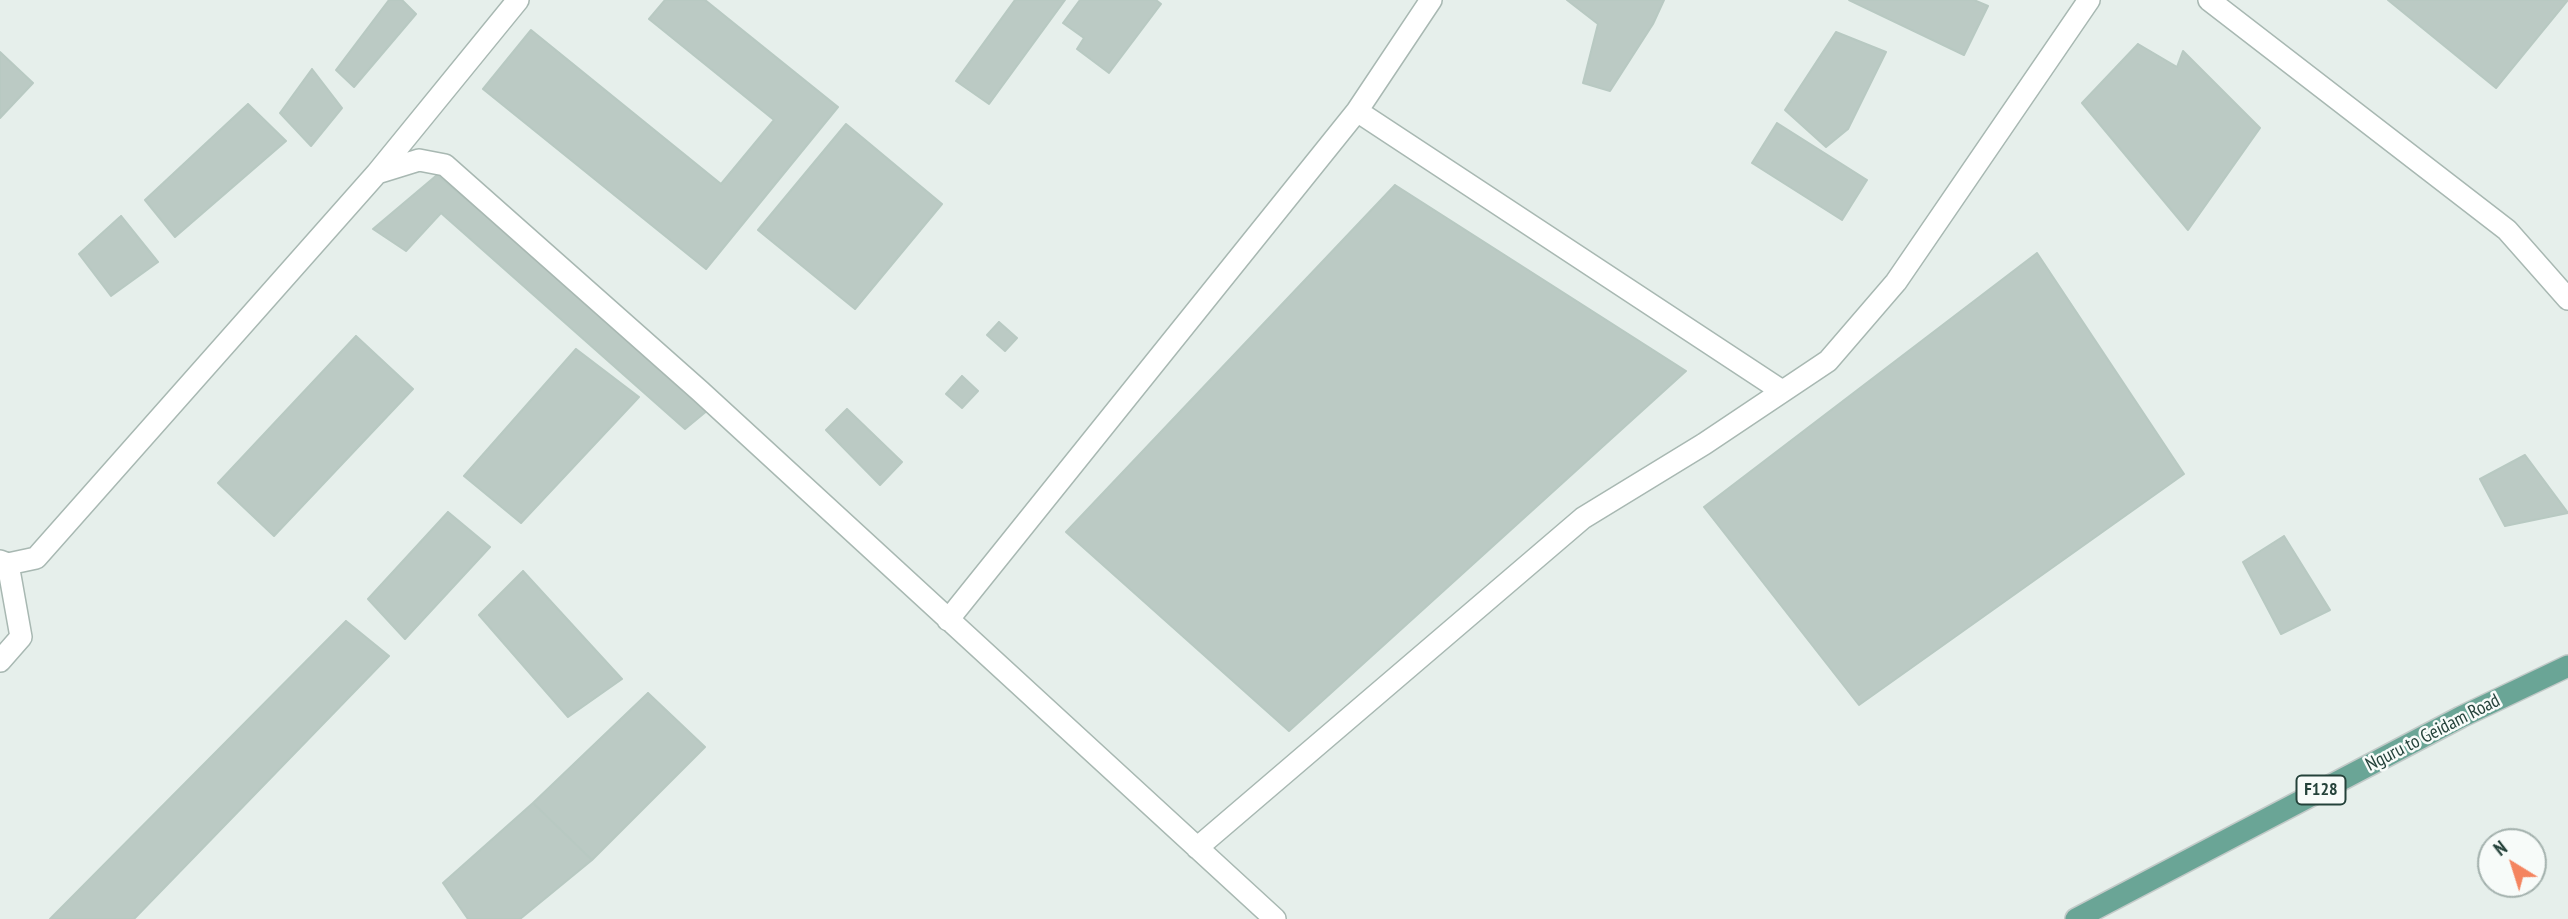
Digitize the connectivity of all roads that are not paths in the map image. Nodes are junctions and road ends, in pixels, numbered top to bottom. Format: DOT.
graph roads {
  1 [pos="518,0"];
  2 [pos="1431,0"];
  3 [pos="2089,0"];
  4 [pos="2210,0"];
  5 [pos="1357,111"];
  6 [pos="376,173"];
  7 [pos="2568,299"];
  8 [pos="1782,391"];
  9 [pos="4,562"];
  10 [pos="948,620"];
  11 [pos="0,662"];
  12 [pos="2568,666"];
  13 [pos="1197,848"];
  14 [pos="1275,919"];
  15 [pos="2076,919"];
  1 -- 6 [label="street"];
  2 -- 5 [label="street"];
  3 -- 8 [label="street"];
  4 -- 7 [label="street"];
  5 -- 8 [label="street"];
  5 -- 10 [label="street"];
  6 -- 9 [label="street"];
  6 -- 10 [label="street"];
  8 -- 13 [label="street"];
  9 -- 11 [label="street"];
  10 -- 13 [label="street"];
  12 -- 15 [label="main road, Nguru to Geidam Road / F128"];
  13 -- 14 [label="street"];
}
